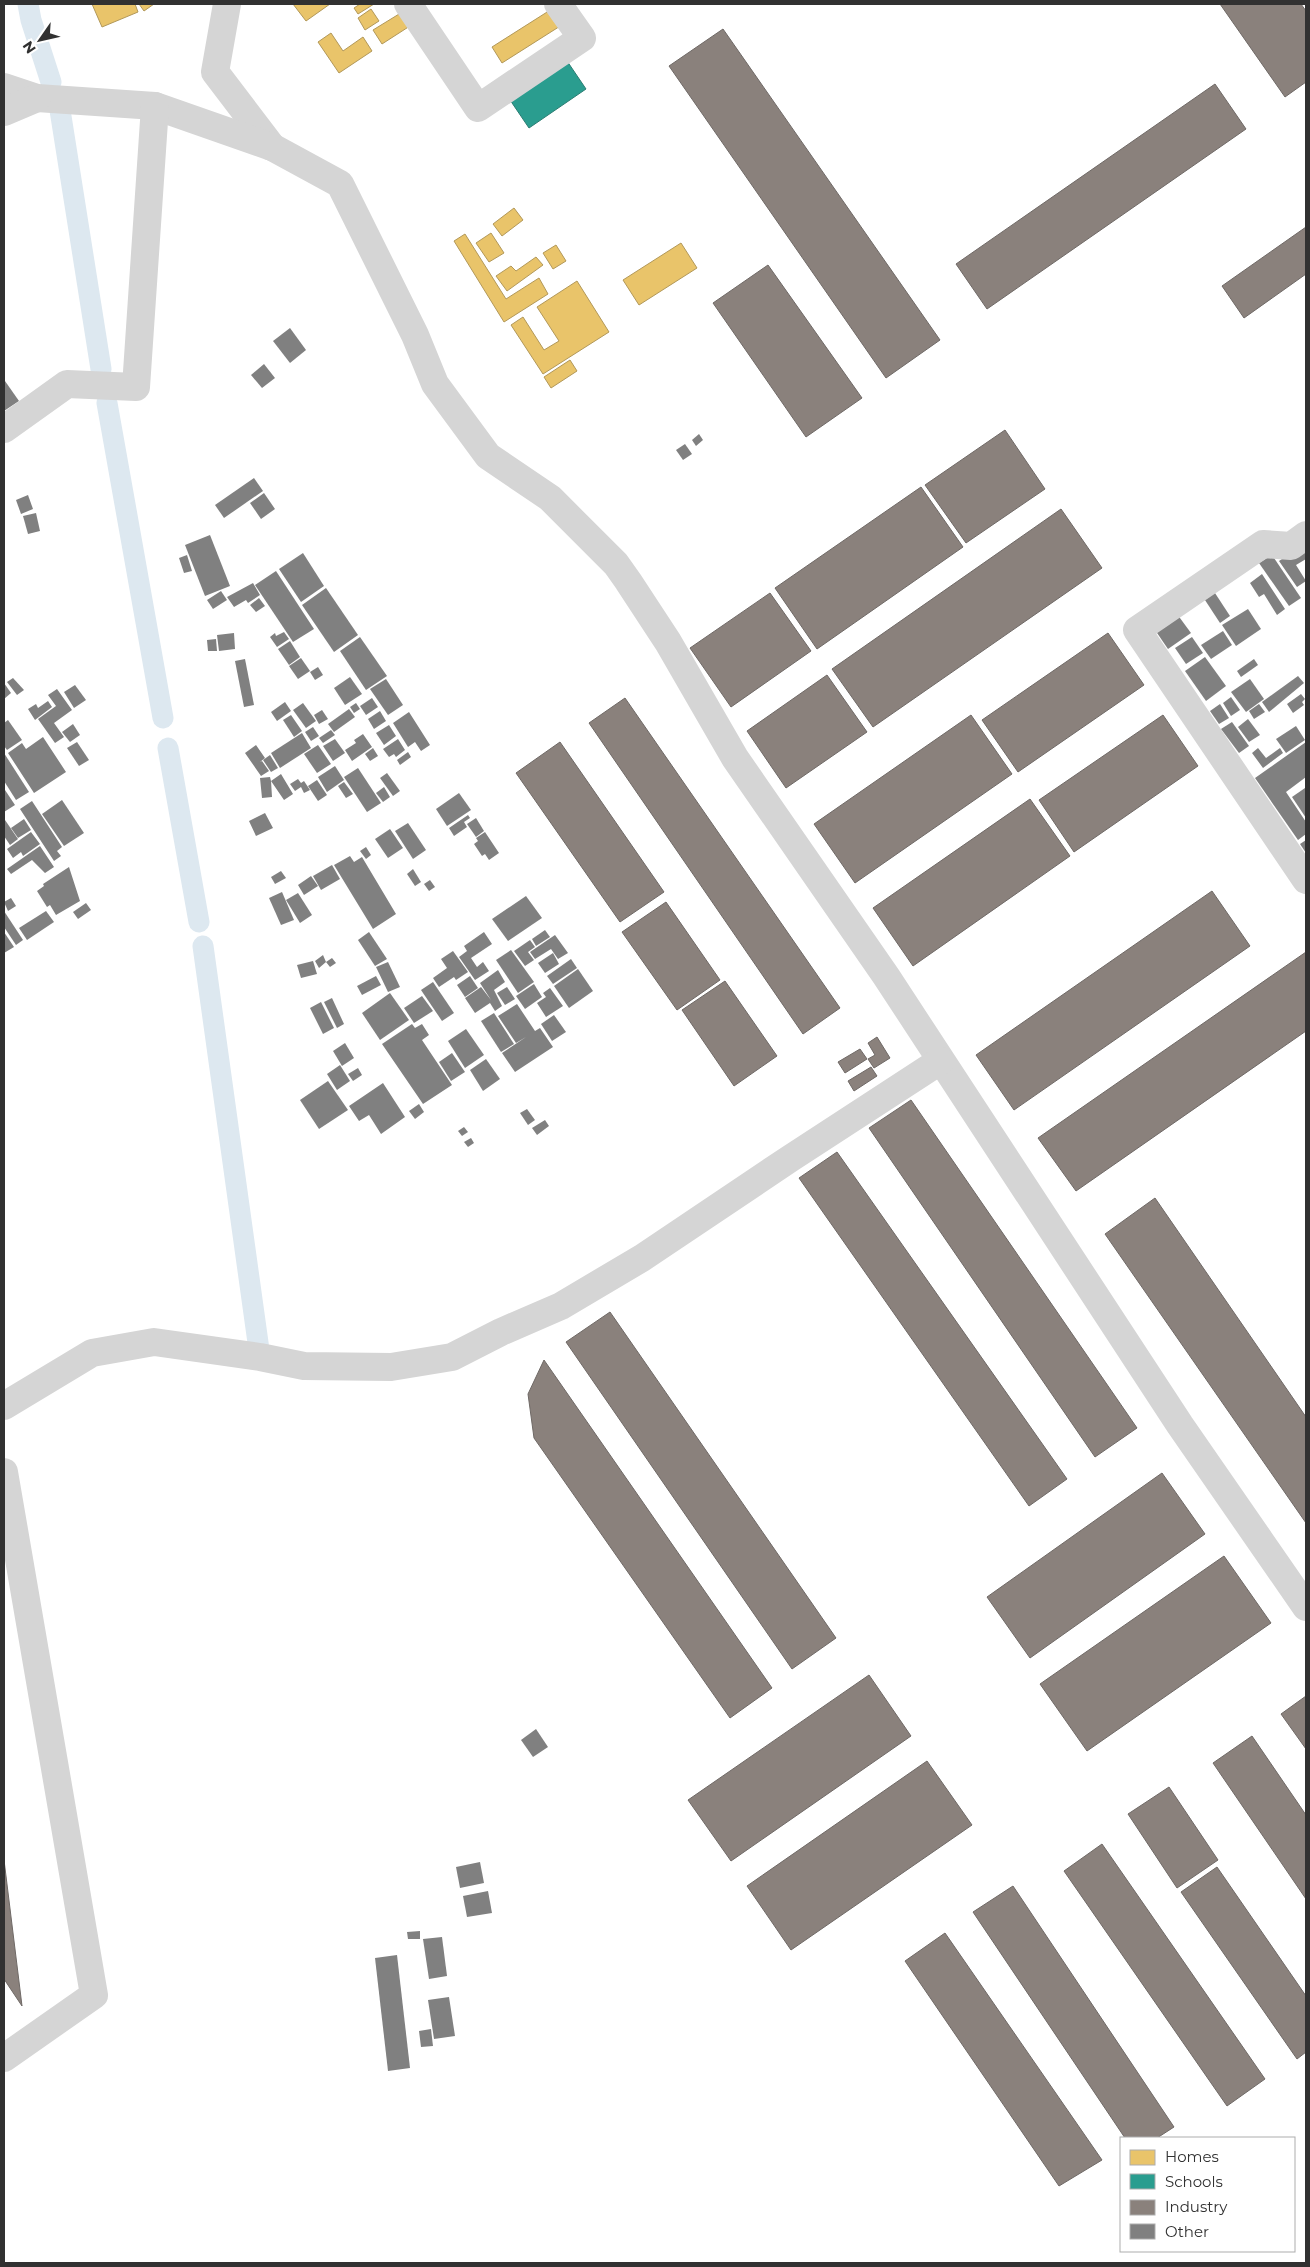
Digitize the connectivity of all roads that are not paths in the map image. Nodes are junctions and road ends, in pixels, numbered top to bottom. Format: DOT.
graph roads {
  1 [pos="227,4"];
  2 [pos="408,4"];
  3 [pos="558,4"];
  4 [pos="4,87"];
  5 [pos="37,98"];
  6 [pos="154,106"];
  7 [pos="4,112"];
  8 [pos="272,147"];
  9 [pos="4,429"];
  10 [pos="1306,535"];
  11 [pos="1306,880"];
  12 [pos="940,1061"];
  13 [pos="4,1406"];
  14 [pos="4,1472"];
  15 [pos="1306,1607"];
  16 [pos="4,2058"];
  1 -- 8 [label="street"];
  2 -- 3 [label="street"];
  4 -- 5 [label="street"];
  5 -- 6 [label="street"];
  5 -- 7 [label="street"];
  6 -- 8 [label="street"];
  6 -- 9 [label="street"];
  8 -- 12 [label="street"];
  10 -- 11 [label="street"];
  12 -- 13 [label="street"];
  12 -- 15 [label="street"];
  14 -- 16 [label="street"];
}
